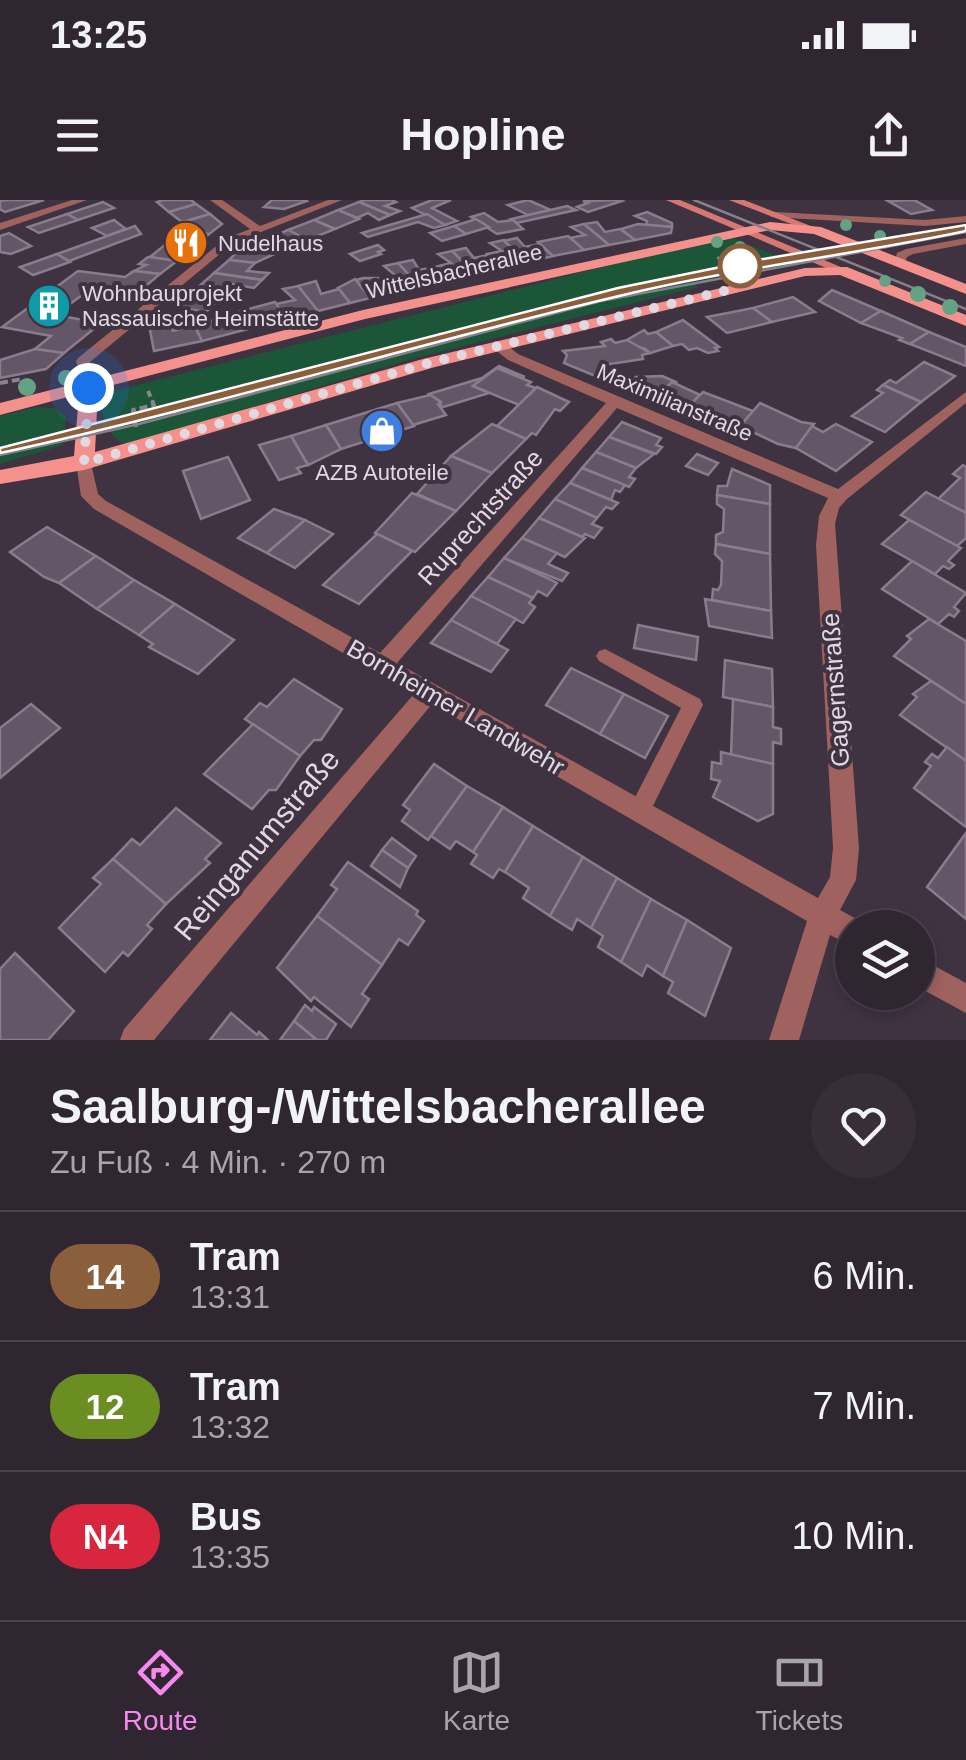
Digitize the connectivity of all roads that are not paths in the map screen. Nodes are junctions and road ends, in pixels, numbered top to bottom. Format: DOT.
graph roads {
  1 [pos="82,200"];
  2 [pos="215,200"];
  3 [pos="337,200"];
  4 [pos="671,200"];
  5 [pos="734,200"];
  6 [pos="774,215"];
  7 [pos="966,219"];
  8 [pos="0,227"];
  9 [pos="259,230"];
  10 [pos="816,230"];
  11 [pos="745,231"];
  12 [pos="966,241"];
  13 [pos="900,263"];
  14 [pos="842,270"];
  15 [pos="966,288"];
  16 [pos="966,319"];
  17 [pos="498,345"];
  18 [pos="89,388"];
  19 [pos="966,396"];
  20 [pos="615,402"];
  21 [pos="0,409"];
  22 [pos="84,463"];
  23 [pos="0,477"];
  24 [pos="837,494"];
  25 [pos="605,656"];
  26 [pos="382,665"];
  27 [pos="429,692"];
  28 [pos="639,810"];
  29 [pos="824,915"];
  30 [pos="835,922"];
  31 [pos="935,981"];
  32 [pos="966,1000"];
  33 [pos="135,1040"];
  34 [pos="784,1040"];
  1 -- 8 [label="street"];
  2 -- 9 [label="street"];
  3 -- 9 [label="street"];
  4 -- 11 [label="main road"];
  5 -- 6 [label="main road"];
  6 -- 7 [label="street"];
  6 -- 10 [label="main road"];
  9 -- 18 [label="street"];
  10 -- 11 [label="main road, Wittelsbacherallee"];
  10 -- 13 [label="main road, Wittelsbacherallee"];
  11 -- 14 [label="main road"];
  11 -- 18 [label="main road, Wittelsbacherallee"];
  12 -- 13 [label="street"];
  13 -- 15 [label="main road, Wittelsbacherallee"];
  14 -- 16 [label="main road"];
  14 -- 17 [label="main road"];
  17 -- 20 [label="street, Maximilianstraße"];
  17 -- 22 [label="main road"];
  18 -- 21 [label="main road, Wittelsbacherallee"];
  18 -- 22 [label="main road"];
  19 -- 24 [label="street"];
  20 -- 24 [label="street, Maximilianstraße"];
  20 -- 26 [label="street, Ruprechtstraße"];
  22 -- 23 [label="main road"];
  22 -- 26 [label="street, Bornheimer Landwehr"];
  24 -- 29 [label="street, Gagernstraße"];
  25 -- 28 [label="lane"];
  26 -- 27 [label="street, Bornheimer Landwehr"];
  27 -- 28 [label="street, Bornheimer Landwehr"];
  27 -- 33 [label="street, Reinganumstraße"];
  28 -- 29 [label="street, Bornheimer Landwehr"];
  29 -- 30 [label="street, Bornheimer Landwehr"];
  29 -- 34 [label="street, Gagernstraße"];
  31 -- 32 [label="street"];
}
